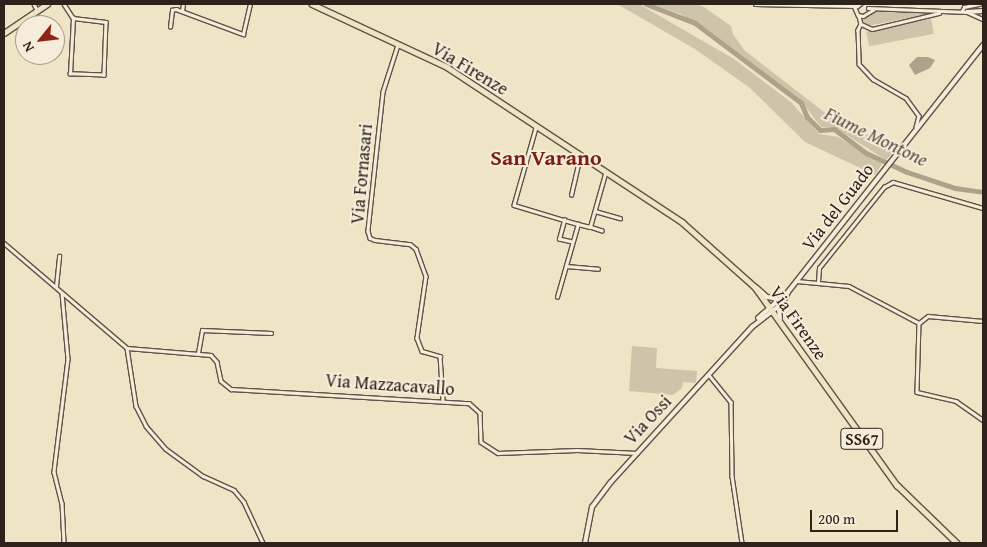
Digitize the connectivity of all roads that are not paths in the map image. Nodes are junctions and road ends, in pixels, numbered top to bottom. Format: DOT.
graph roads {
  1 [pos="34,4"];
  2 [pos="47,4"];
  3 [pos="64,4"];
  4 [pos="183,4"];
  5 [pos="250,4"];
  6 [pos="312,4"];
  7 [pos="755,4"];
  8 [pos="980,4"];
  9 [pos="859,5"];
  10 [pos="37,10"];
  11 [pos="868,10"];
  12 [pos="182,11"];
  13 [pos="964,11"];
  14 [pos="983,11"];
  15 [pos="943,12"];
  16 [pos="860,16"];
  17 [pos="73,18"];
  18 [pos="983,20"];
  19 [pos="861,23"];
  20 [pos="170,27"];
  21 [pos="4,33"];
  22 [pos="983,44"];
  23 [pos="398,46"];
  24 [pos="536,128"];
  25 [pos="915,131"];
  26 [pos="580,157"];
  27 [pos="605,174"];
  28 [pos="571,195"];
  29 [pos="983,208"];
  30 [pos="594,211"];
  31 [pos="620,218"];
  32 [pos="564,220"];
  33 [pos="578,224"];
  34 [pos="590,227"];
  35 [pos="602,230"];
  36 [pos="572,242"];
  37 [pos="4,243"];
  38 [pos="59,256"];
  39 [pos="566,266"];
  40 [pos="598,270"];
  41 [pos="798,281"];
  42 [pos="818,282"];
  43 [pos="56,286"];
  44 [pos="755,287"];
  45 [pos="62,291"];
  46 [pos="788,292"];
  47 [pos="557,296"];
  48 [pos="778,299"];
  49 [pos="780,304"];
  50 [pos="771,308"];
  51 [pos="764,313"];
  52 [pos="983,322"];
  53 [pos="780,323"];
  54 [pos="919,324"];
  55 [pos="271,334"];
  56 [pos="127,348"];
  57 [pos="198,354"];
  58 [pos="709,375"];
  59 [pos="443,400"];
  60 [pos="983,420"];
  61 [pos="637,453"];
  62 [pos="64,543"];
  63 [pos="263,543"];
  64 [pos="585,543"];
  65 [pos="742,543"];
  66 [pos="956,543"];
  1 -- 10 [label="street"];
  2 -- 10 [label="main road"];
  3 -- 17 [label="street"];
  4 -- 12 [label="street"];
  5 -- 12 [label="street"];
  6 -- 23 [label="main road, Via Firenze / SS67"];
  7 -- 9 [label="street"];
  8 -- 13 [label="street"];
  9 -- 11 [label="street"];
  9 -- 16 [label="street"];
  10 -- 21 [label="main road"];
  11 -- 15 [label="street"];
  11 -- 16 [label="street"];
  12 -- 20 [label="street"];
  13 -- 14 [label="street"];
  13 -- 15 [label="street"];
  13 -- 18 [label="street"];
  15 -- 19 [label="street"];
  16 -- 19 [label="street"];
  17 -- 17 [label="street"];
  19 -- 25 [label="street"];
  22 -- 25 [label="street, Via del Guado"];
  23 -- 24 [label="main road, Via Firenze / SS67"];
  23 -- 59 [label="street, Via Fornasari"];
  24 -- 26 [label="main road, Via Firenze / SS67"];
  24 -- 32 [label="street"];
  25 -- 41 [label="street, Via del Guado"];
  26 -- 27 [label="main road, Via Firenze / SS67"];
  26 -- 28 [label="street"];
  27 -- 30 [label="street"];
  27 -- 44 [label="main road, Via Firenze / SS67"];
  29 -- 42 [label="street, Via del Guado"];
  30 -- 31 [label="street"];
  30 -- 34 [label="street"];
  32 -- 33 [label="street"];
  32 -- 36 [label="street"];
  33 -- 34 [label="street"];
  33 -- 36 [label="street"];
  34 -- 35 [label="street"];
  36 -- 39 [label="street"];
  37 -- 43 [label="street"];
  38 -- 43 [label="street"];
  39 -- 40 [label="street"];
  39 -- 47 [label="street"];
  41 -- 42 [label="street"];
  41 -- 46 [label="street, Via del Guado"];
  42 -- 54 [label="street"];
  43 -- 45 [label="street"];
  44 -- 48 [label="street"];
  44 -- 50 [label="main road, Via Firenze / SS67"];
  44 -- 51 [label="street"];
  45 -- 56 [label="street"];
  45 -- 62 [label="street"];
  46 -- 48 [label="street, Via del Guado"];
  46 -- 49 [label="street, Via del Guado"];
  48 -- 50 [label="street, Via del Guado"];
  49 -- 50 [label="street, Via del Guado"];
  49 -- 53 [label="street"];
  50 -- 51 [label="street, Via Ossi"];
  50 -- 53 [label="main road, Via Firenze / SS67"];
  51 -- 53 [label="street"];
  51 -- 58 [label="street, Via Ossi"];
  52 -- 54 [label="street"];
  53 -- 66 [label="main road, Via Firenze / SS67"];
  54 -- 60 [label="street"];
  55 -- 57 [label="street"];
  56 -- 57 [label="street, Via Mazzacavallo"];
  56 -- 63 [label="street"];
  57 -- 59 [label="street, Via Mazzacavallo"];
  58 -- 61 [label="street, Via Ossi"];
  58 -- 65 [label="street"];
  59 -- 61 [label="street, Via Mazzacavallo"];
  61 -- 64 [label="street, Via Ossi"];
}
